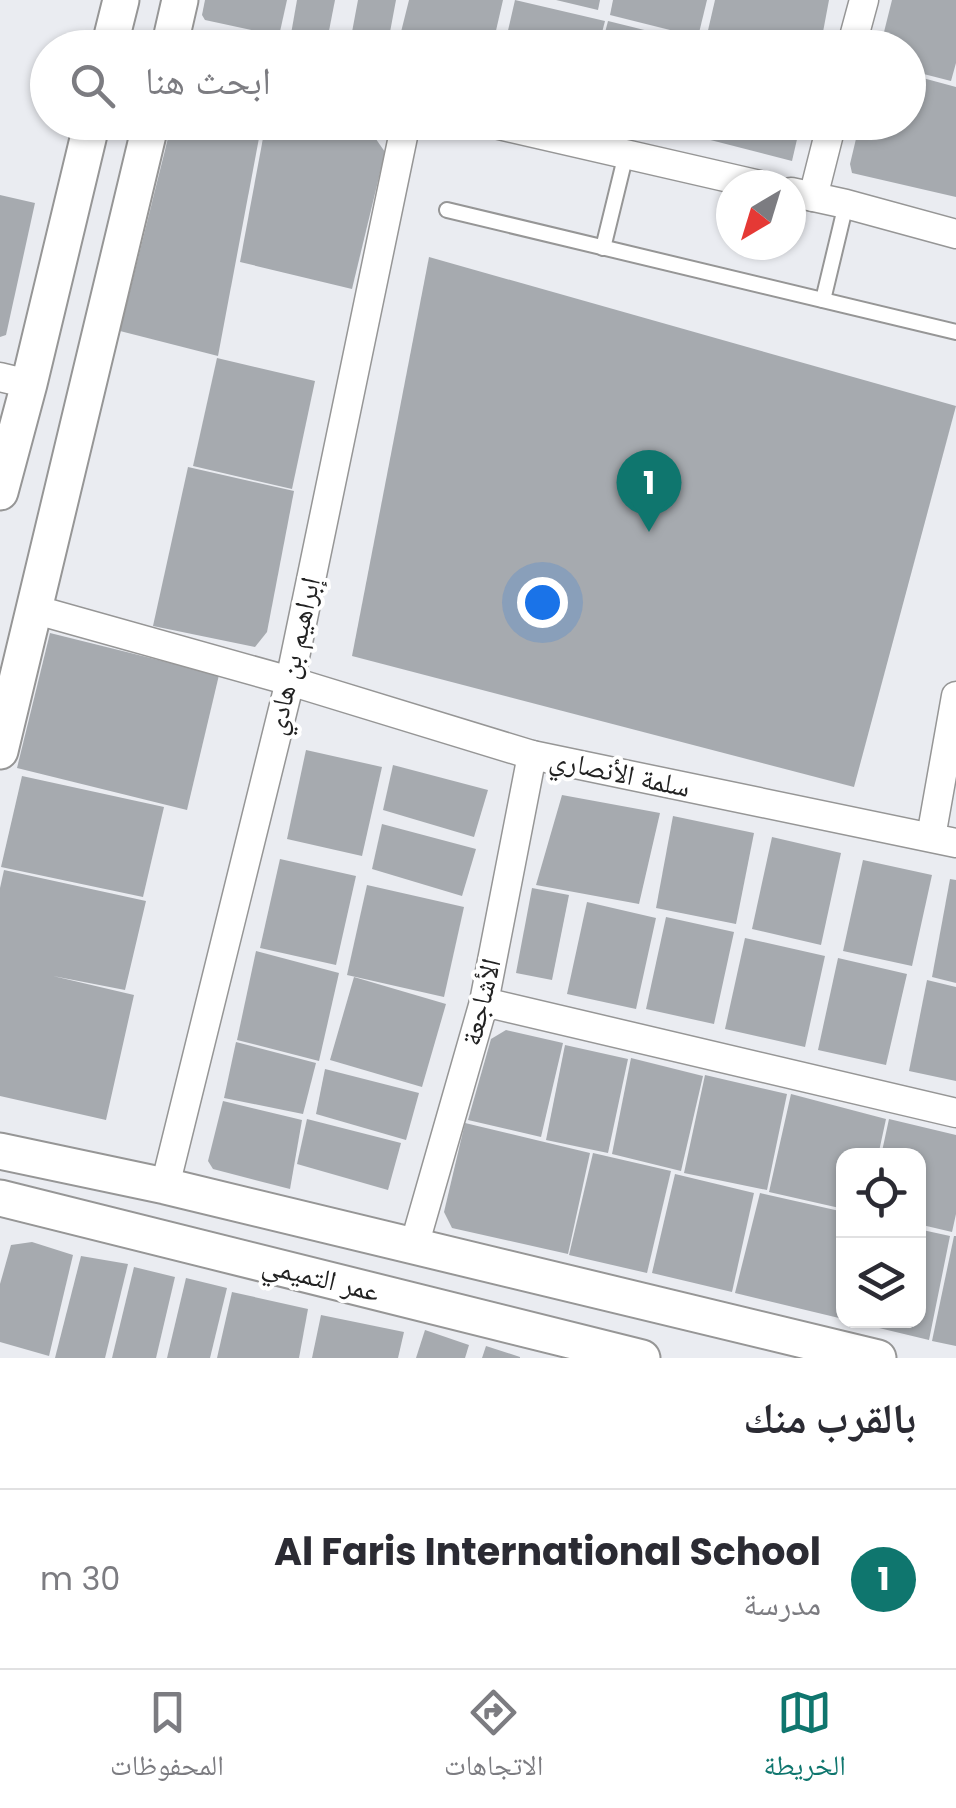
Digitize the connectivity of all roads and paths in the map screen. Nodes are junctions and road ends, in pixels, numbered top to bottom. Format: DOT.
graph roads {
  1 [pos="121,0"];
  2 [pos="180,0"];
  3 [pos="864,0"];
  4 [pos="114,30"];
  5 [pos="177,30"];
  6 [pos="856,30"];
  7 [pos="87,140"];
  8 [pos="147,140"];
  9 [pos="402,140"];
  10 [pos="565,140"];
  11 [pos="824,140"];
  12 [pos="626,154"];
  13 [pos="716,175"];
  14 [pos="806,184"];
  15 [pos="806,195"];
  16 [pos="846,204"];
  17 [pos="447,210"];
  18 [pos="956,234"];
  19 [pos="603,248"];
  20 [pos="823,300"];
  21 [pos="956,332"];
  22 [pos="15,380"];
  23 [pos="0,492"];
  24 [pos="33,608"];
  25 [pos="290,681"];
  26 [pos="956,696"];
  27 [pos="0,751"];
  28 [pos="532,755"];
  29 [pos="944,840"];
  30 [pos="484,1002"];
  31 [pos="956,1113"];
  32 [pos="0,1152"];
  33 [pos="165,1186"];
  34 [pos="2,1205"];
  35 [pos="414,1246"];
  36 [pos="796,1348"];
  37 [pos="642,1358"];
  38 [pos="878,1358"];
  1 -- 4 [label="street"];
  2 -- 5 [label="street"];
  3 -- 6 [label="street"];
  7 -- 22 [label="street"];
  8 -- 24 [label="street"];
  9 -- 25 [label="street, إبراهيم بن هادي"];
  10 -- 12 [label="street"];
  11 -- 14 [label="street"];
  12 -- 13 [label="street"];
  12 -- 19 [label="lane"];
  15 -- 16 [label="street"];
  16 -- 18 [label="street"];
  16 -- 20 [label="lane"];
  17 -- 19 [label="lane"];
  19 -- 20 [label="lane"];
  20 -- 21 [label="lane"];
  22 -- 23 [label="street"];
  24 -- 25 [label="street, سلمة الأنصاري"];
  24 -- 27 [label="street"];
  25 -- 28 [label="street, سلمة الأنصاري"];
  25 -- 33 [label="street, إبراهيم بن هادي"];
  26 -- 29 [label="street"];
  28 -- 29 [label="street, سلمة الأنصاري"];
  28 -- 30 [label="street, الأشاجعة"];
  30 -- 31 [label="street"];
  30 -- 35 [label="street, الأشاجعة"];
  32 -- 33 [label="street"];
  33 -- 35 [label="street"];
  34 -- 37 [label="street, عمر التميمي"];
  35 -- 36 [label="street"];
  36 -- 38 [label="street"];
}
